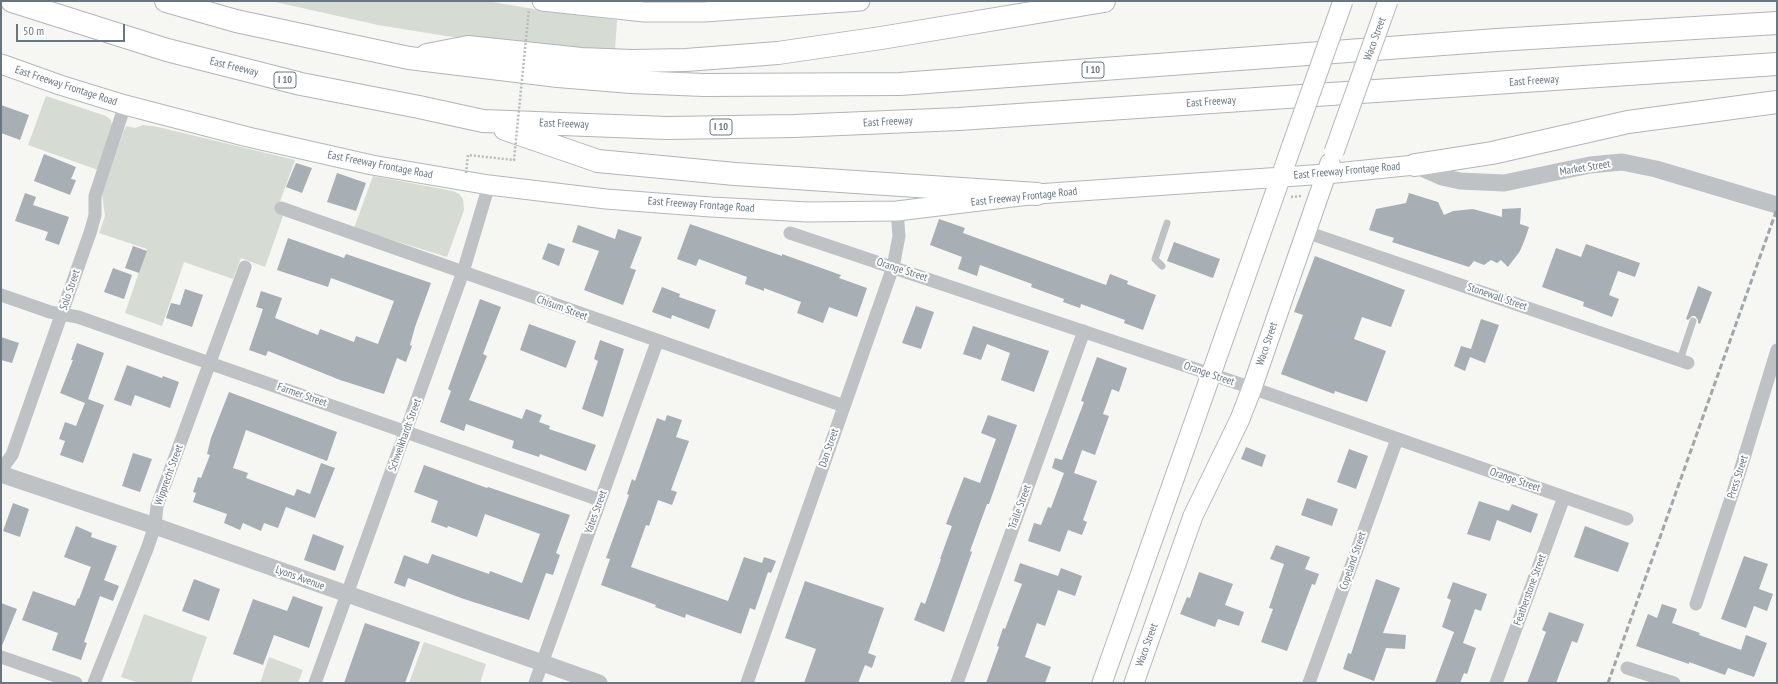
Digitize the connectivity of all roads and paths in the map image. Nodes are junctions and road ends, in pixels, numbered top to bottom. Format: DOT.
graph roads {
  1 [pos="12,1"];
  2 [pos="166,1"];
  3 [pos="860,1"];
  4 [pos="1104,1"];
  5 [pos="1343,1"];
  6 [pos="1388,1"];
  7 [pos="544,4"];
  8 [pos="1777,23"];
  9 [pos="409,58"];
  10 [pos="1,64"];
  11 [pos="1777,64"];
  12 [pos="1777,102"];
  13 [pos="124,105"];
  14 [pos="484,121"];
  15 [pos="1415,165"];
  16 [pos="466,173"];
  17 [pos="1326,174"];
  18 [pos="1281,177"];
  19 [pos="489,185"];
  20 [pos="1037,194"];
  21 [pos="1303,196"];
  22 [pos="1284,197"];
  23 [pos="1777,205"];
  24 [pos="281,208"];
  25 [pos="897,211"];
  26 [pos="1167,223"];
  27 [pos="1306,232"];
  28 [pos="790,233"];
  29 [pos="1162,266"];
  30 [pos="245,267"];
  31 [pos="893,267"];
  32 [pos="464,272"];
  33 [pos="1,296"];
  34 [pos="62,313"];
  35 [pos="1693,321"];
  36 [pos="1084,331"];
  37 [pos="657,342"];
  38 [pos="1777,350"];
  39 [pos="1684,362"];
  40 [pos="210,363"];
  41 [pos="1211,375"];
  42 [pos="1252,388"];
  43 [pos="844,406"];
  44 [pos="407,432"];
  45 [pos="1397,438"];
  46 [pos="1,470"];
  47 [pos="1,474"];
  48 [pos="1564,497"];
  49 [pos="600,500"];
  50 [pos="1627,519"];
  51 [pos="155,526"];
  52 [pos="347,594"];
  53 [pos="1130,604"];
  54 [pos="1696,604"];
  55 [pos="1158,614"];
  56 [pos="1,657"];
  57 [pos="542,663"];
  58 [pos="1626,668"];
  59 [pos="76,683"];
  60 [pos="94,683"];
  61 [pos="315,683"];
  62 [pos="535,683"];
  63 [pos="599,683"];
  64 [pos="747,683"];
  65 [pos="957,683"];
  66 [pos="1102,683"];
  67 [pos="1134,683"];
  68 [pos="1309,683"];
  69 [pos="1496,683"];
  70 [pos="1674,683"];
  1 -- 14 [label="highway, East Freeway / I 10"];
  2 -- 9 [label="highway, I 10"];
  3 -- 7 [label="main road"];
  4 -- 9 [label="highway"];
  5 -- 18 [label="main road, bridge"];
  6 -- 17 [label="main road, Waco Street, bridge"];
  7 -- 16 [label="path, bridge"];
  8 -- 9 [label="highway, I 10"];
  10 -- 13 [label="main road, East Freeway Frontage Road"];
  11 -- 14 [label="highway, East Freeway / I 10"];
  12 -- 15 [label="highway"];
  13 -- 19 [label="main road, East Freeway Frontage Road"];
  13 -- 34 [label="street, Solo Street"];
  14 -- 20 [label="highway"];
  15 -- 17 [label="main road, East Freeway Frontage Road"];
  15 -- 23 [label="street, Market Street"];
  17 -- 18 [label="main road, East Freeway Frontage Road"];
  17 -- 27 [label="main road, Waco Street"];
  18 -- 20 [label="main road, East Freeway Frontage Road"];
  18 -- 41 [label="main road"];
  19 -- 25 [label="main road, East Freeway Frontage Road"];
  19 -- 32 [label="street, Schweikhardt Street"];
  20 -- 25 [label="main road, East Freeway Frontage Road"];
  21 -- 22 [label="path"];
  24 -- 32 [label="street, Chisum Street"];
  25 -- 31 [label="street, Dan Street"];
  26 -- 29 [label="lane"];
  27 -- 39 [label="street, Stonewall Street"];
  27 -- 42 [label="main road, Waco Street"];
  28 -- 31 [label="street, Orange Street"];
  30 -- 40 [label="street, Wipprecht Street"];
  31 -- 36 [label="street, Orange Street"];
  31 -- 43 [label="street, Dan Street"];
  32 -- 37 [label="street, Chisum Street"];
  32 -- 44 [label="street, Schweikhardt Street"];
  33 -- 34 [label="street, Farmer Street"];
  34 -- 40 [label="street, Farmer Street"];
  34 -- 46 [label="street, Solo Street"];
  35 -- 39 [label="lane"];
  36 -- 41 [label="street, Orange Street"];
  36 -- 65 [label="street, Tralle Street"];
  37 -- 43 [label="street, Chisum Street"];
  37 -- 49 [label="street, Yates Street"];
  38 -- 54 [label="street, Press Street"];
  40 -- 44 [label="street, Farmer Street"];
  40 -- 51 [label="street, Wipprecht Street"];
  41 -- 42 [label="street, Orange Street"];
  41 -- 53 [label="main road"];
  42 -- 45 [label="street, Orange Street"];
  42 -- 55 [label="main road, Waco Street"];
  43 -- 64 [label="street, Dan Street"];
  44 -- 49 [label="street, Farmer Street"];
  44 -- 52 [label="street, Schweikhardt Street"];
  45 -- 48 [label="street, Orange Street"];
  45 -- 68 [label="street, Copeland Street"];
  47 -- 51 [label="street, Lyons Avenue"];
  48 -- 50 [label="street, Orange Street"];
  48 -- 69 [label="street, Featherstone Street"];
  49 -- 57 [label="street, Yates Street"];
  51 -- 52 [label="street, Lyons Avenue"];
  51 -- 60 [label="street, Wipprecht Street"];
  52 -- 57 [label="street, Lyons Avenue"];
  52 -- 61 [label="street, Schweikhardt Street"];
  53 -- 55 [label="main road"];
  53 -- 66 [label="main road"];
  55 -- 67 [label="main road, Waco Street"];
  56 -- 59 [label="street"];
  57 -- 62 [label="street, Yates Street"];
  57 -- 63 [label="street, Lyons Avenue"];
  58 -- 70 [label="street"];
}
